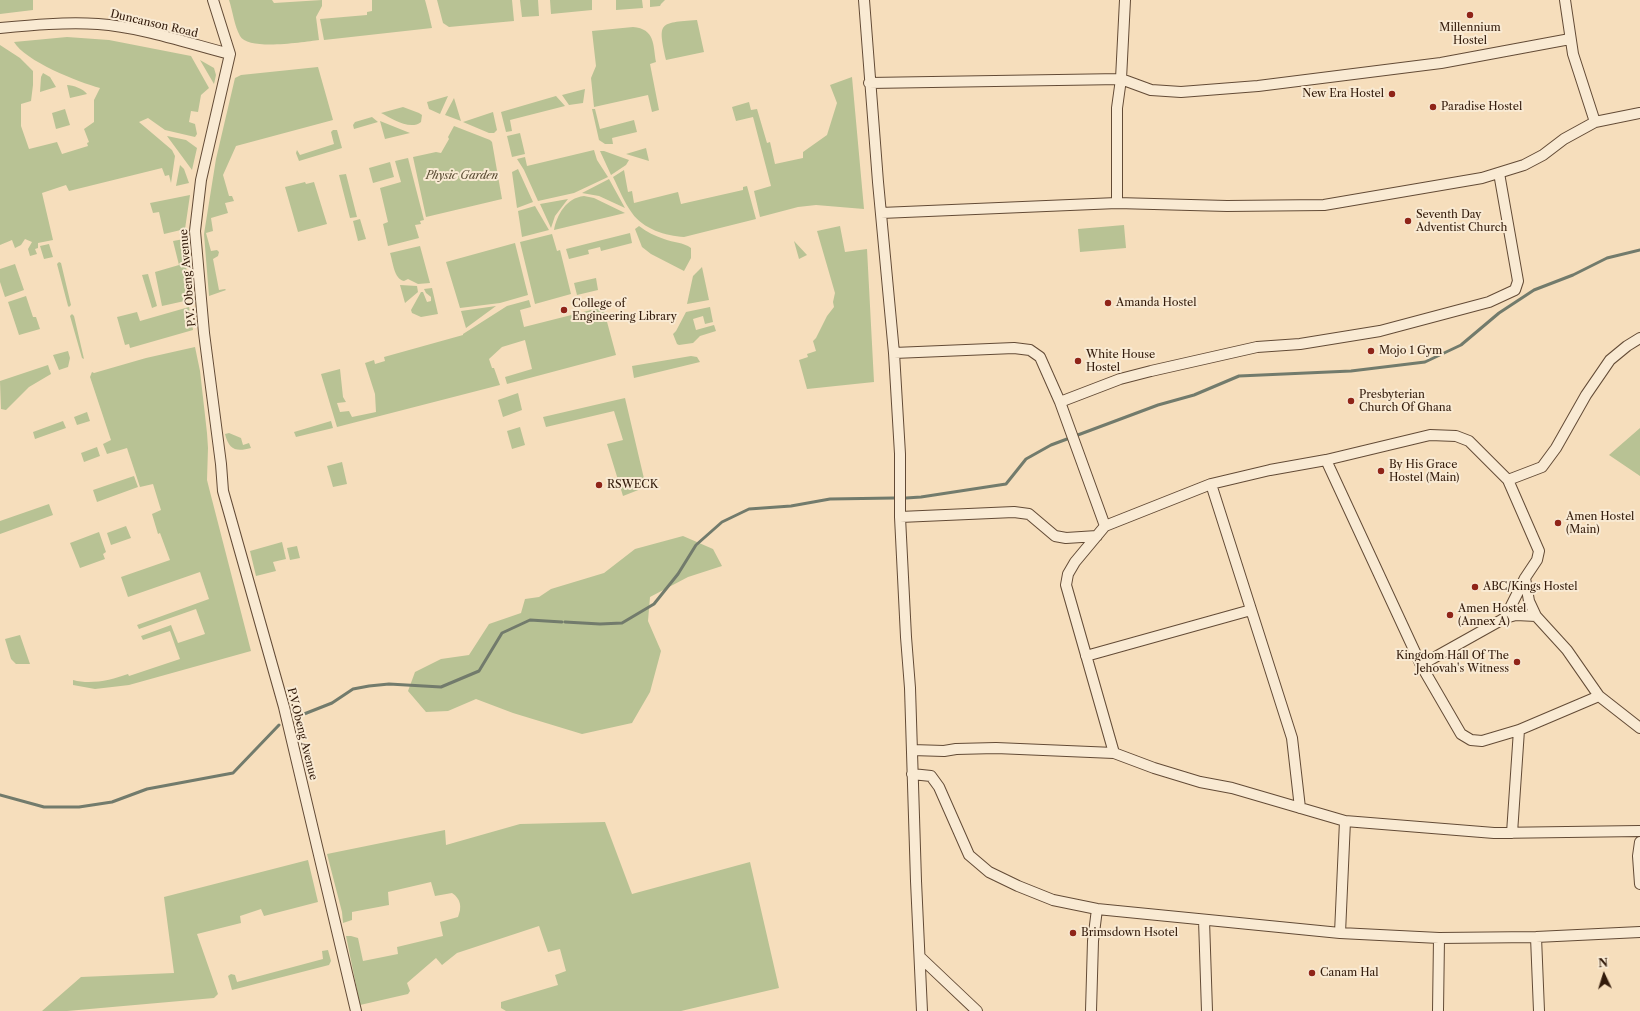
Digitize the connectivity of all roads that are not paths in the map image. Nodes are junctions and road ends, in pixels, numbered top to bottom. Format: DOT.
graph roads {
  1 [pos="213,0"];
  2 [pos="864,0"];
  3 [pos="1125,0"];
  4 [pos="1565,0"];
  5 [pos="0,28"];
  6 [pos="1570,39"];
  7 [pos="230,54"];
  8 [pos="1121,79"];
  9 [pos="869,83"];
  10 [pos="1640,113"];
  11 [pos="1595,122"];
  12 [pos="1499,173"];
  13 [pos="1117,203"];
  14 [pos="881,213"];
  15 [pos="1640,338"];
  16 [pos="894,353"];
  17 [pos="1060,402"];
  18 [pos="1326,460"];
  19 [pos="221,464"];
  20 [pos="1508,480"];
  21 [pos="1211,484"];
  22 [pos="900,516"];
  23 [pos="1104,526"];
  24 [pos="1097,536"];
  25 [pos="1525,578"];
  26 [pos="1251,610"];
  27 [pos="1536,616"];
  28 [pos="1505,618"];
  29 [pos="1086,656"];
  30 [pos="1421,665"];
  31 [pos="1599,696"];
  32 [pos="1640,728"];
  33 [pos="1519,730"];
  34 [pos="912,750"];
  35 [pos="1114,753"];
  36 [pos="912,774"];
  37 [pos="1300,808"];
  38 [pos="1345,821"];
  39 [pos="1640,831"];
  40 [pos="1512,833"];
  41 [pos="1640,842"];
  42 [pos="1640,884"];
  43 [pos="1096,909"];
  44 [pos="1204,920"];
  45 [pos="1340,932"];
  46 [pos="1640,932"];
  47 [pos="1536,937"];
  48 [pos="1439,938"];
  49 [pos="920,957"];
  50 [pos="356,1011"];
  51 [pos="922,1011"];
  52 [pos="977,1011"];
  53 [pos="1091,1011"];
  54 [pos="1207,1011"];
  55 [pos="1438,1011"];
  56 [pos="1539,1011"];
  1 -- 7 [label="street"];
  2 -- 9 [label="street"];
  3 -- 8 [label="street"];
  4 -- 6 [label="street"];
  5 -- 7 [label="street, Duncanson Road"];
  6 -- 8 [label="street"];
  6 -- 11 [label="street"];
  7 -- 19 [label="street, P.V. Obeng Avenue"];
  8 -- 9 [label="street"];
  8 -- 13 [label="street"];
  9 -- 14 [label="street"];
  10 -- 11 [label="street"];
  11 -- 12 [label="street"];
  12 -- 13 [label="street"];
  12 -- 17 [label="street"];
  13 -- 14 [label="street"];
  14 -- 16 [label="street"];
  15 -- 20 [label="street"];
  16 -- 17 [label="street"];
  16 -- 22 [label="street"];
  17 -- 23 [label="street"];
  18 -- 20 [label="street"];
  18 -- 21 [label="street"];
  18 -- 30 [label="street"];
  19 -- 50 [label="street, P.V.Obeng Avenue"];
  20 -- 25 [label="street"];
  21 -- 23 [label="street"];
  21 -- 26 [label="street"];
  22 -- 24 [label="street"];
  22 -- 34 [label="street"];
  23 -- 24 [label="street"];
  24 -- 29 [label="street"];
  25 -- 27 [label="street"];
  25 -- 28 [label="street"];
  26 -- 29 [label="street"];
  26 -- 37 [label="street"];
  27 -- 28 [label="street"];
  27 -- 31 [label="street"];
  28 -- 30 [label="street"];
  29 -- 35 [label="street"];
  30 -- 33 [label="street"];
  31 -- 32 [label="street"];
  31 -- 33 [label="street"];
  33 -- 40 [label="street"];
  34 -- 35 [label="street"];
  34 -- 36 [label="street"];
  35 -- 37 [label="street"];
  36 -- 43 [label="street"];
  36 -- 49 [label="street"];
  37 -- 38 [label="street"];
  38 -- 40 [label="street"];
  38 -- 45 [label="street"];
  39 -- 40 [label="street"];
  41 -- 42 [label="street"];
  43 -- 44 [label="street"];
  43 -- 53 [label="street"];
  44 -- 45 [label="street"];
  44 -- 54 [label="street"];
  45 -- 48 [label="street"];
  46 -- 47 [label="street"];
  47 -- 48 [label="street"];
  47 -- 56 [label="street"];
  48 -- 55 [label="street"];
  49 -- 51 [label="street"];
  49 -- 52 [label="street"];
}
